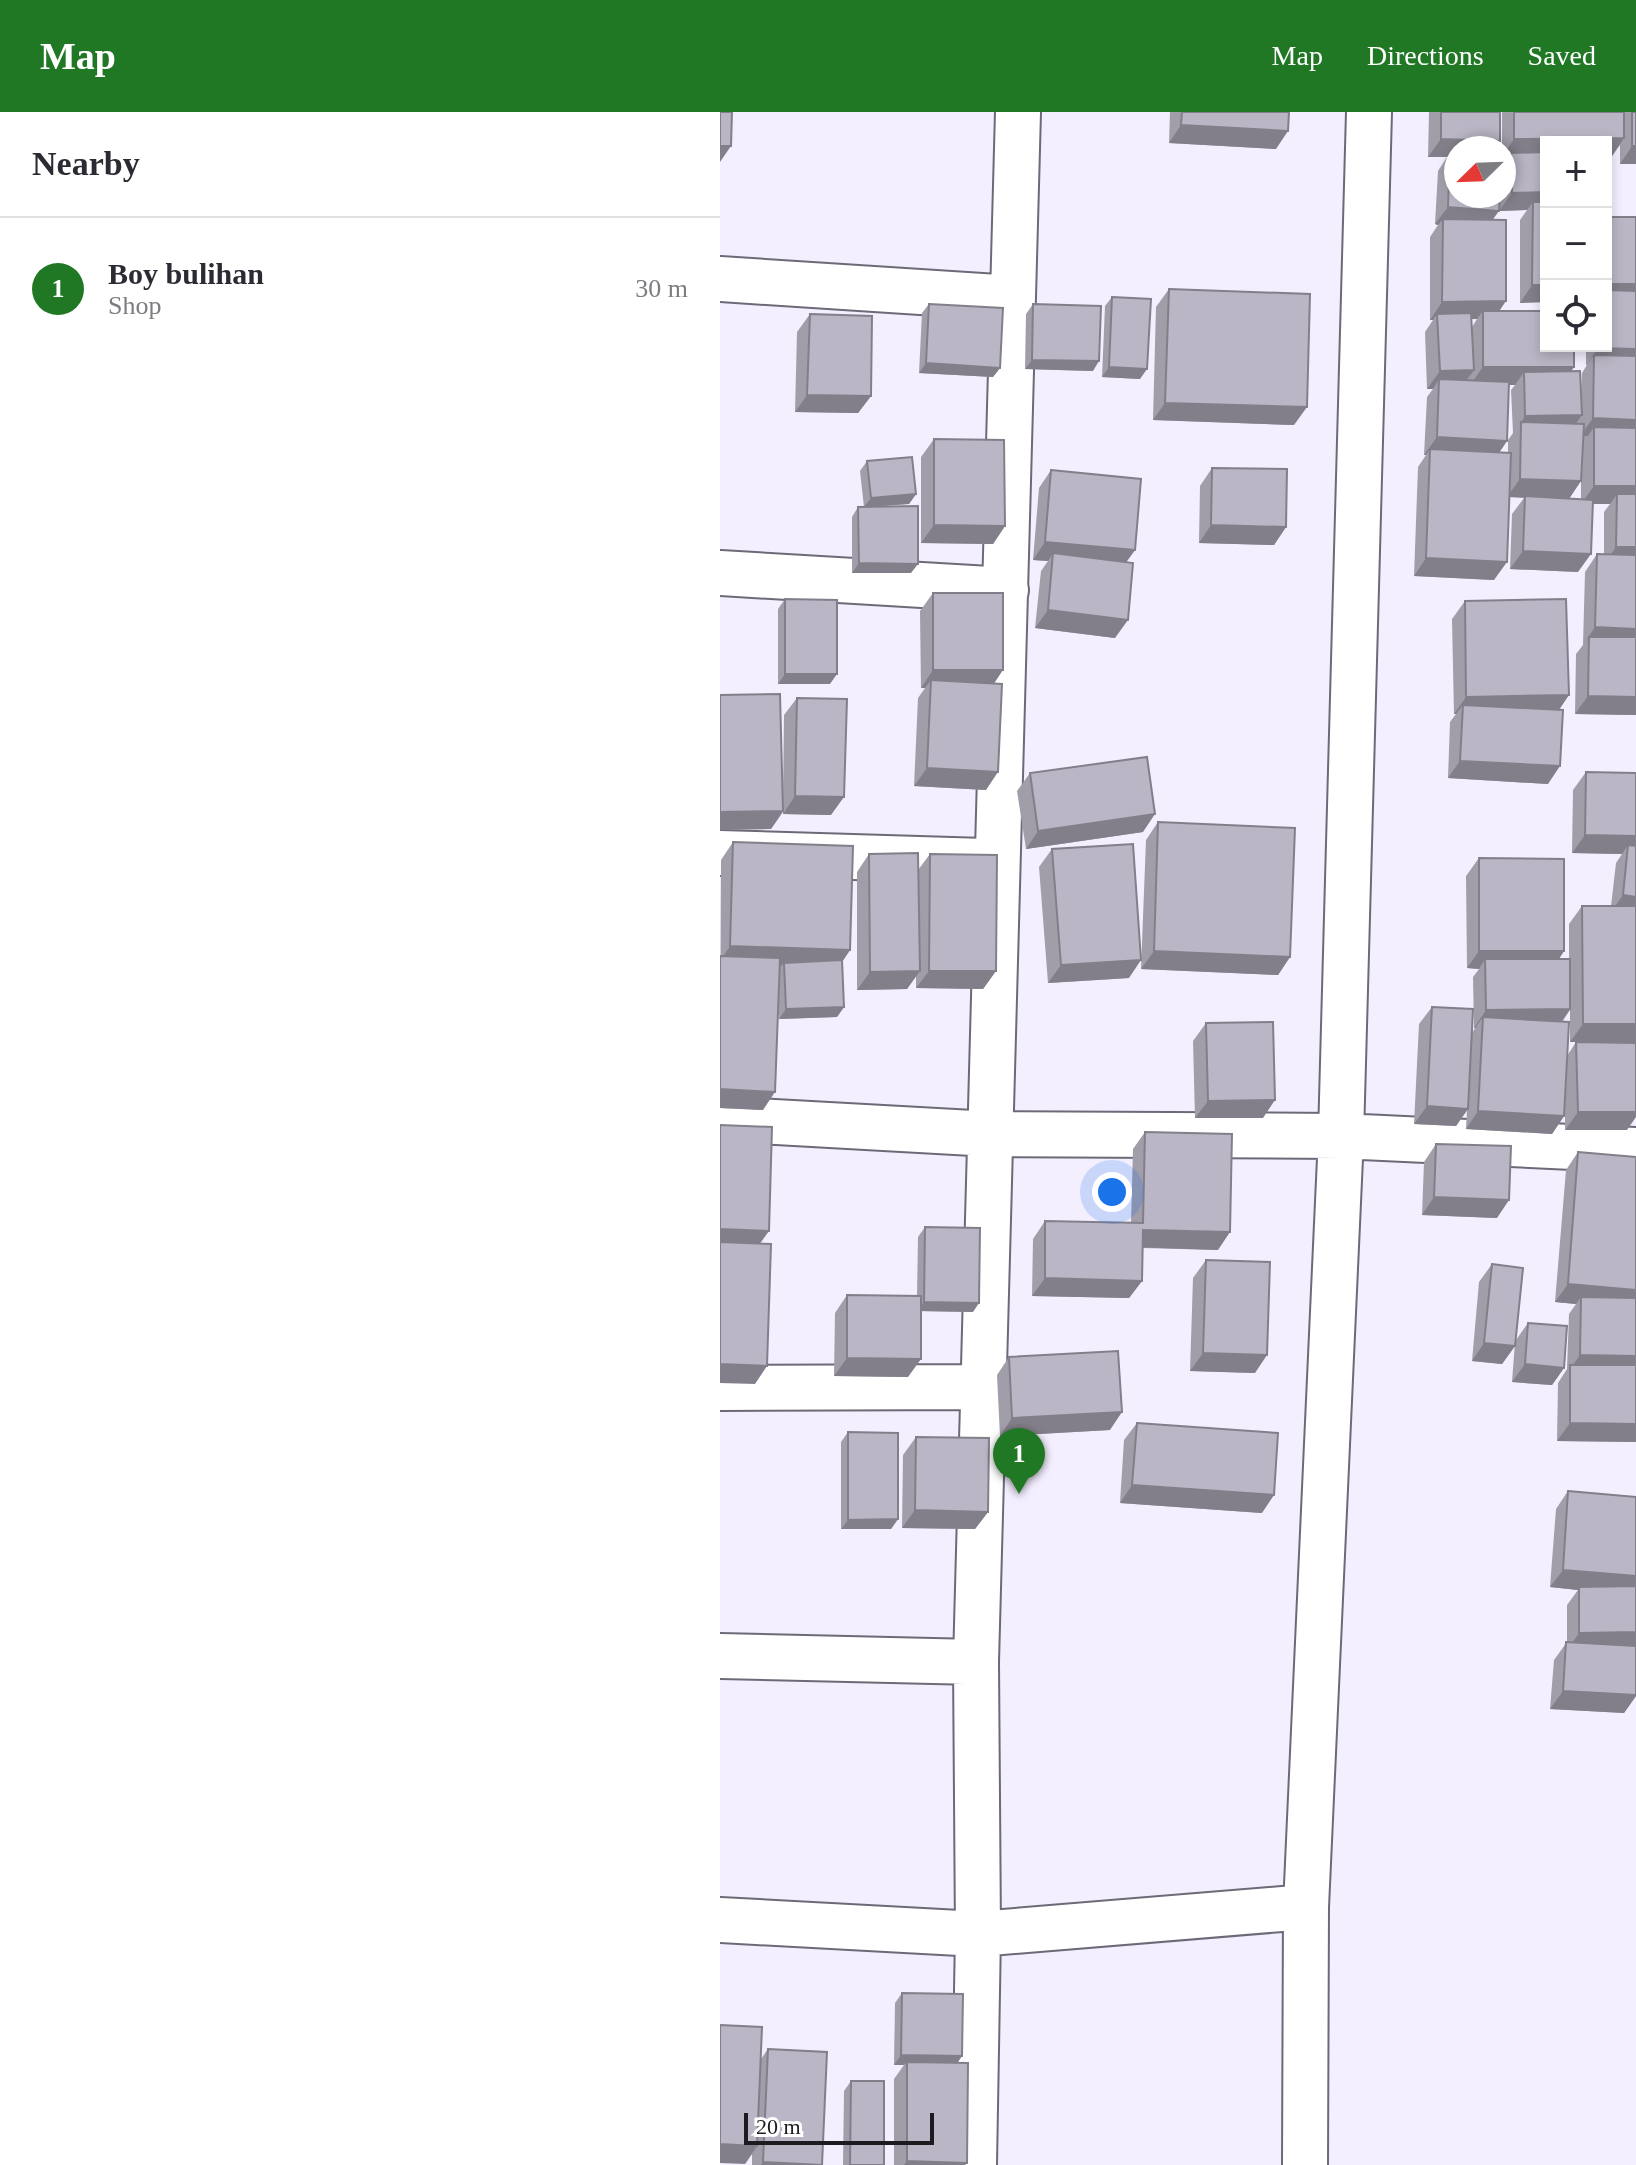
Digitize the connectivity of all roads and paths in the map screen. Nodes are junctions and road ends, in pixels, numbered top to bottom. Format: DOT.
graph roads {
  1 [pos="1018,112"];
  2 [pos="1369,112"];
  3 [pos="720,279"];
  4 [pos="1013,298"];
  5 [pos="720,573"];
  6 [pos="1006,590"];
  7 [pos="720,853"];
  8 [pos="999,862"];
  9 [pos="720,1119"];
  10 [pos="991,1134"];
  11 [pos="1341,1136"];
  12 [pos="1636,1150"];
  13 [pos="984,1387"];
  14 [pos="720,1388"];
  15 [pos="720,1656"];
  16 [pos="976,1662"];
  17 [pos="1306,1907"];
  18 [pos="720,1920"];
  19 [pos="978,1934"];
  20 [pos="974,2165"];
  21 [pos="1305,2165"];
  1 -- 4 [label="street"];
  2 -- 11 [label="street"];
  3 -- 4 [label="street"];
  4 -- 6 [label="street"];
  5 -- 6 [label="street"];
  6 -- 8 [label="street"];
  7 -- 8 [label="street"];
  8 -- 10 [label="street"];
  9 -- 10 [label="street"];
  10 -- 11 [label="street"];
  10 -- 13 [label="street"];
  11 -- 12 [label="street"];
  11 -- 17 [label="street"];
  13 -- 14 [label="street"];
  13 -- 16 [label="street"];
  15 -- 16 [label="street"];
  16 -- 19 [label="street"];
  17 -- 19 [label="street"];
  17 -- 21 [label="street"];
  18 -- 19 [label="street"];
  19 -- 20 [label="street"];
}
